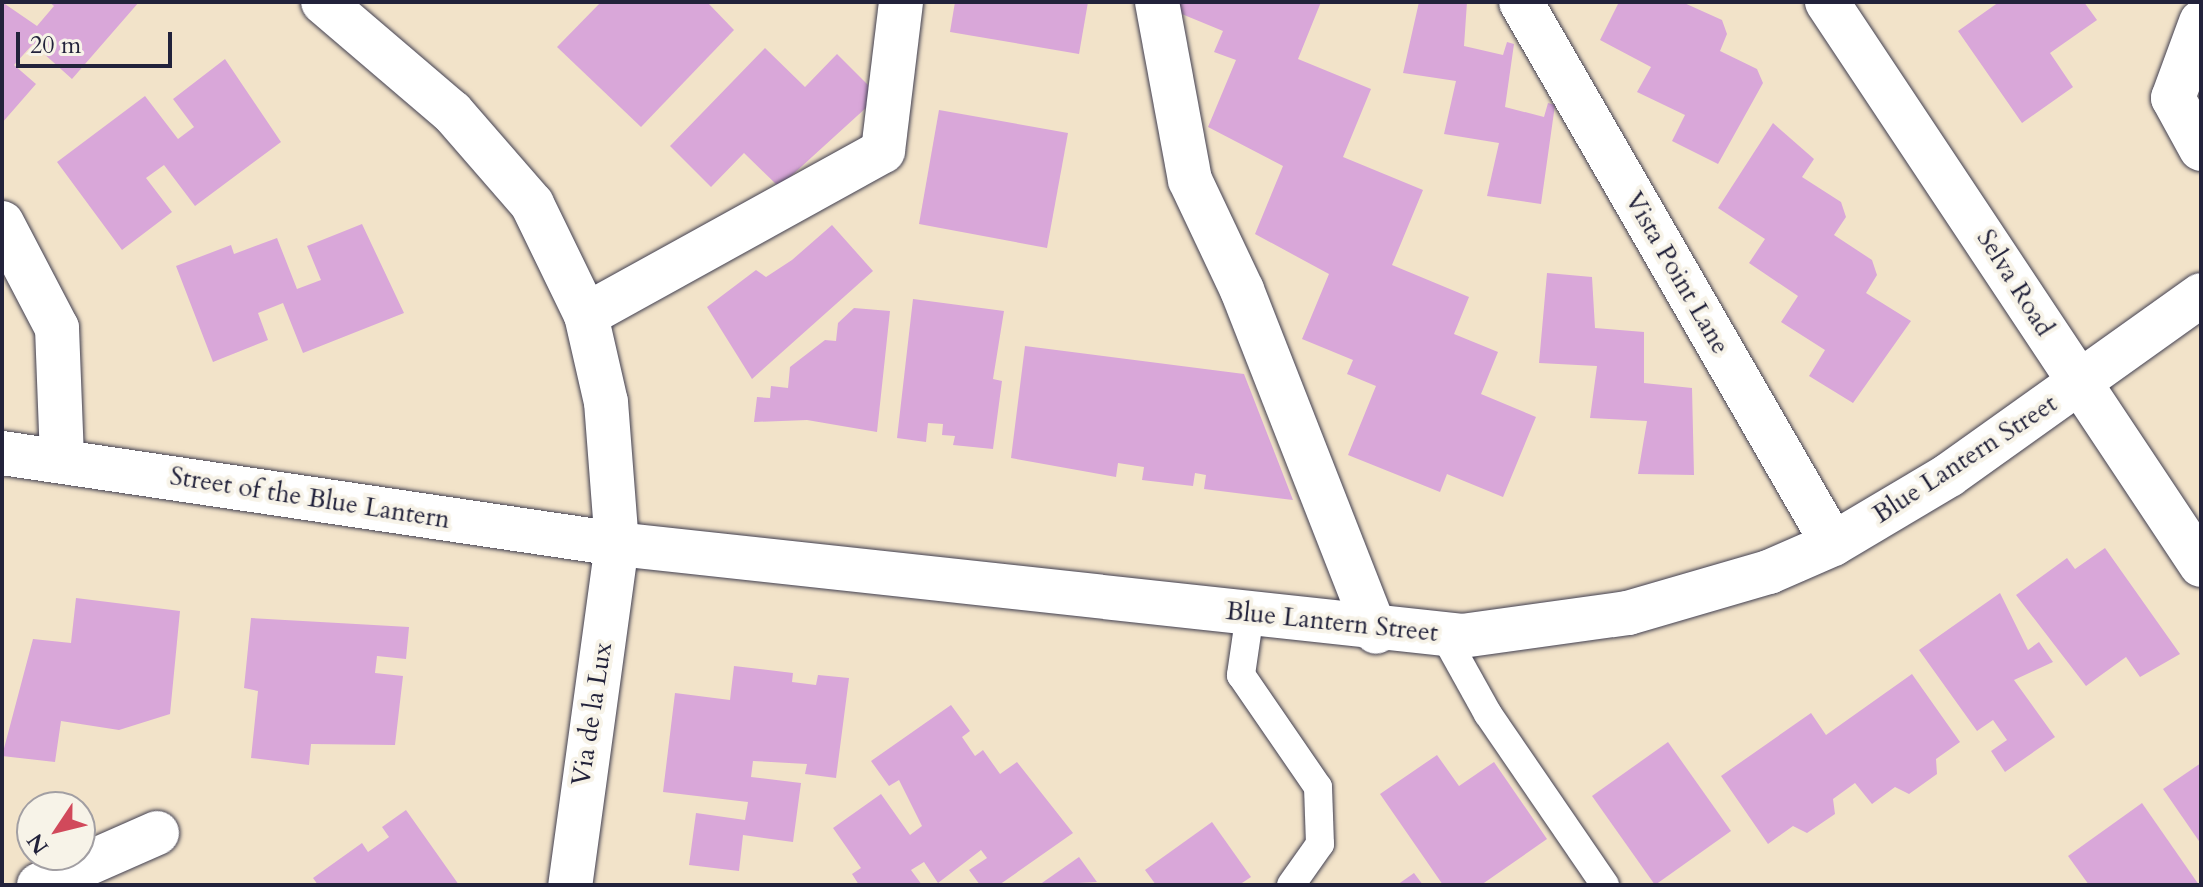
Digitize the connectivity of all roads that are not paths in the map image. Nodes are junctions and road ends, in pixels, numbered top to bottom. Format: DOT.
graph roads {
  1 [pos="323,2"];
  2 [pos="901,2"];
  3 [pos="1157,2"];
  4 [pos="1521,2"];
  5 [pos="1827,2"];
  6 [pos="2201,22"];
  7 [pos="2201,149"];
  8 [pos="2,223"];
  9 [pos="2201,295"];
  10 [pos="586,315"];
  11 [pos="2079,383"];
  12 [pos="2,453"];
  13 [pos="62,461"];
  14 [pos="617,544"];
  15 [pos="1833,544"];
  16 [pos="2201,565"];
  17 [pos="1250,613"];
  18 [pos="1376,632"];
  19 [pos="1444,635"];
  20 [pos="157,833"];
  21 [pos="39,885"];
  22 [pos="570,885"];
  23 [pos="1291,885"];
  24 [pos="1605,885"];
  1 -- 10 [label="street, Via de la Lux"];
  2 -- 10 [label="street"];
  3 -- 18 [label="street"];
  4 -- 15 [label="street, Vista Point Lane"];
  5 -- 11 [label="street, Selva Road"];
  6 -- 7 [label="street"];
  8 -- 13 [label="street"];
  9 -- 11 [label="street, Blue Lantern Street"];
  10 -- 14 [label="street, Via de la Lux"];
  11 -- 15 [label="street, Blue Lantern Street"];
  11 -- 16 [label="street, Selva Road"];
  12 -- 13 [label="street, Street of the Blue Lantern"];
  13 -- 14 [label="street, Street of the Blue Lantern"];
  14 -- 17 [label="street, Blue Lantern Street"];
  14 -- 22 [label="street, Via de la Lux"];
  15 -- 19 [label="street, Blue Lantern Street"];
  17 -- 18 [label="street, Blue Lantern Street"];
  17 -- 23 [label="lane"];
  18 -- 19 [label="street, Blue Lantern Street"];
  19 -- 24 [label="lane"];
  20 -- 21 [label="street"];
}
